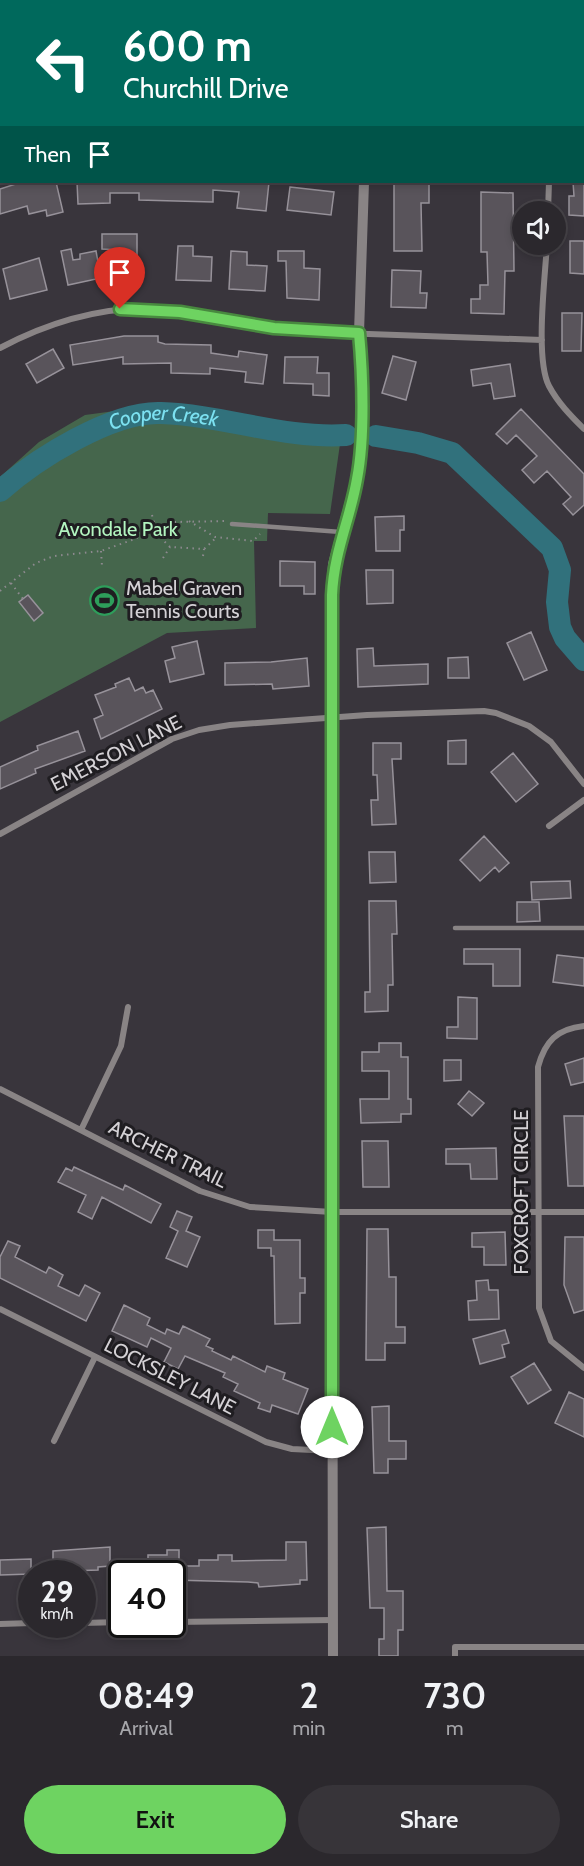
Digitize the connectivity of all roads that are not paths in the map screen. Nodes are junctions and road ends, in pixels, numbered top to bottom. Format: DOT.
graph roads {
  1 [pos="364,183"];
  2 [pos="549,183"];
  3 [pos="548,201"];
  4 [pos="546,255"];
  5 [pos="359,333"];
  6 [pos="542,340"];
  7 [pos="0,348"];
  8 [pos="583,425"];
  9 [pos="232,522"];
  10 [pos="341,532"];
  11 [pos="332,717"];
  12 [pos="584,784"];
  13 [pos="584,800"];
  14 [pos="549,826"];
  15 [pos="0,834"];
  16 [pos="455,928"];
  17 [pos="584,928"];
  18 [pos="128,1007"];
  19 [pos="584,1026"];
  20 [pos="0,1089"];
  21 [pos="81,1130"];
  22 [pos="332,1212"];
  23 [pos="537,1212"];
  24 [pos="584,1212"];
  25 [pos="0,1309"];
  26 [pos="95,1357"];
  27 [pos="584,1368"];
  28 [pos="54,1441"];
  29 [pos="333,1451"];
  30 [pos="333,1620"];
  31 [pos="186,1622"];
  32 [pos="18,1623"];
  33 [pos="0,1624"];
  34 [pos="584,1647"];
  35 [pos="333,1656"];
  36 [pos="455,1656"];
  1 -- 5 [label="street"];
  2 -- 3 [label="street"];
  4 -- 6 [label="street"];
  5 -- 6 [label="street"];
  5 -- 7 [label="street"];
  5 -- 10 [label="street"];
  6 -- 8 [label="street"];
  9 -- 10 [label="lane"];
  10 -- 11 [label="street"];
  11 -- 12 [label="street, EMERSON LANE"];
  11 -- 15 [label="street, EMERSON LANE"];
  11 -- 22 [label="street"];
  13 -- 14 [label="street"];
  16 -- 17 [label="lane"];
  18 -- 21 [label="street"];
  19 -- 23 [label="street, FOXCROFT CIRCLE"];
  20 -- 21 [label="street, ARCHER TRAIL"];
  21 -- 22 [label="street, ARCHER TRAIL"];
  22 -- 23 [label="street, ARCHER TRAIL"];
  22 -- 29 [label="street"];
  23 -- 24 [label="street, ARCHER TRAIL"];
  23 -- 27 [label="street, FOXCROFT CIRCLE"];
  25 -- 26 [label="street, LOCKSLEY LANE"];
  26 -- 28 [label="street"];
  26 -- 29 [label="street, LOCKSLEY LANE"];
  29 -- 30 [label="street"];
  30 -- 31 [label="street"];
  30 -- 35 [label="street"];
  32 -- 33 [label="street"];
  34 -- 36 [label="street"];
}
